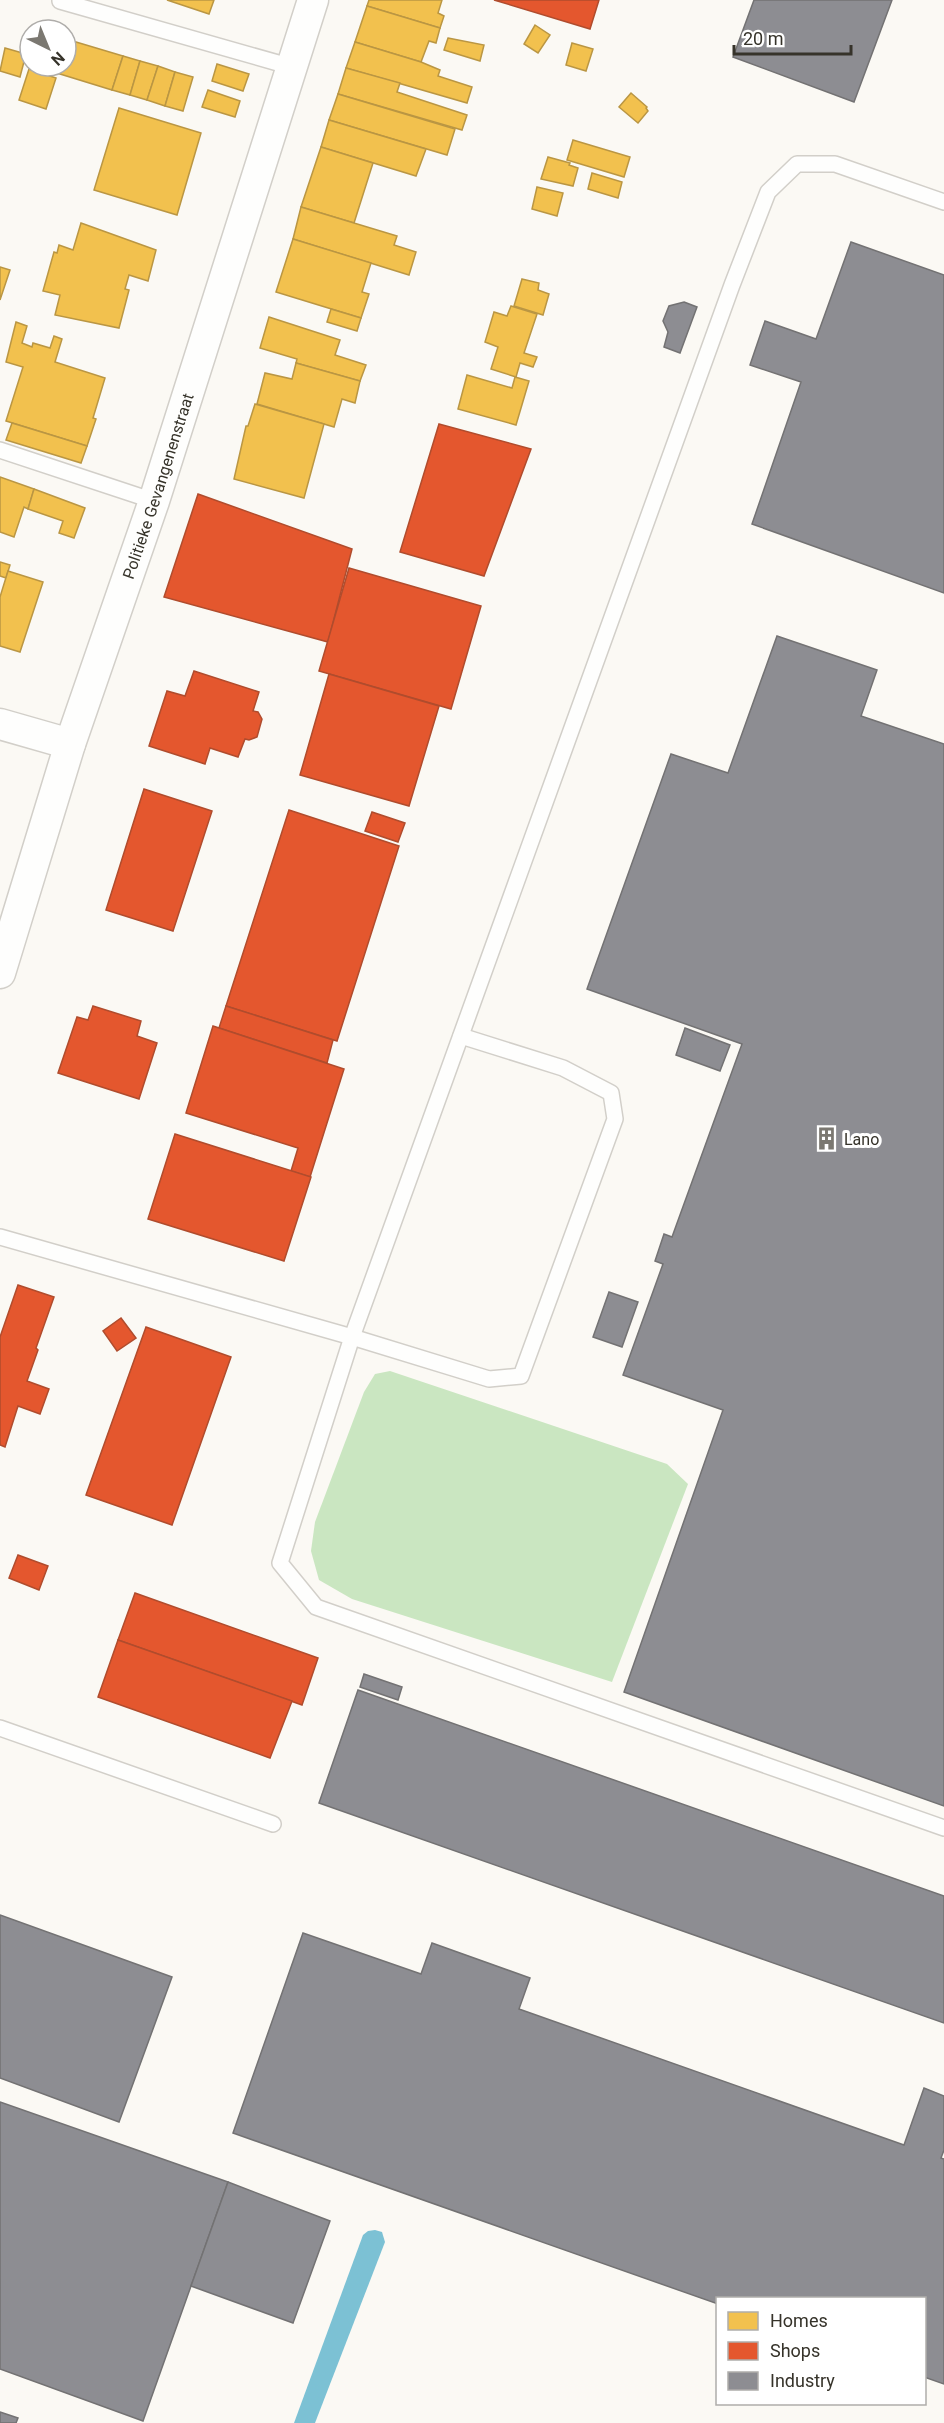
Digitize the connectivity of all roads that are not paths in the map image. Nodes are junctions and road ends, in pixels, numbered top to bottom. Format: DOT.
graph roads {
  1 [pos="313,0"];
  2 [pos="60,1"];
  3 [pos="292,67"];
  4 [pos="944,202"];
  5 [pos="0,450"];
  6 [pos="154,501"];
  7 [pos="0,724"];
  8 [pos="70,744"];
  9 [pos="0,973"];
  10 [pos="461,1036"];
  11 [pos="0,1238"];
  12 [pos="352,1337"];
  13 [pos="0,1728"];
  14 [pos="273,1824"];
  15 [pos="944,1828"];
  1 -- 3 [label="street, Politieke Gevangenenstraat"];
  2 -- 3 [label="lane"];
  3 -- 6 [label="street, Politieke Gevangenenstraat"];
  4 -- 10 [label="lane"];
  5 -- 6 [label="lane"];
  6 -- 8 [label="street, Politieke Gevangenenstraat"];
  7 -- 8 [label="street"];
  8 -- 9 [label="street, Politieke Gevangenenstraat"];
  10 -- 12 [label="lane"];
  10 -- 12 [label="lane"];
  11 -- 12 [label="lane"];
  12 -- 15 [label="lane"];
  13 -- 14 [label="lane"];
}
